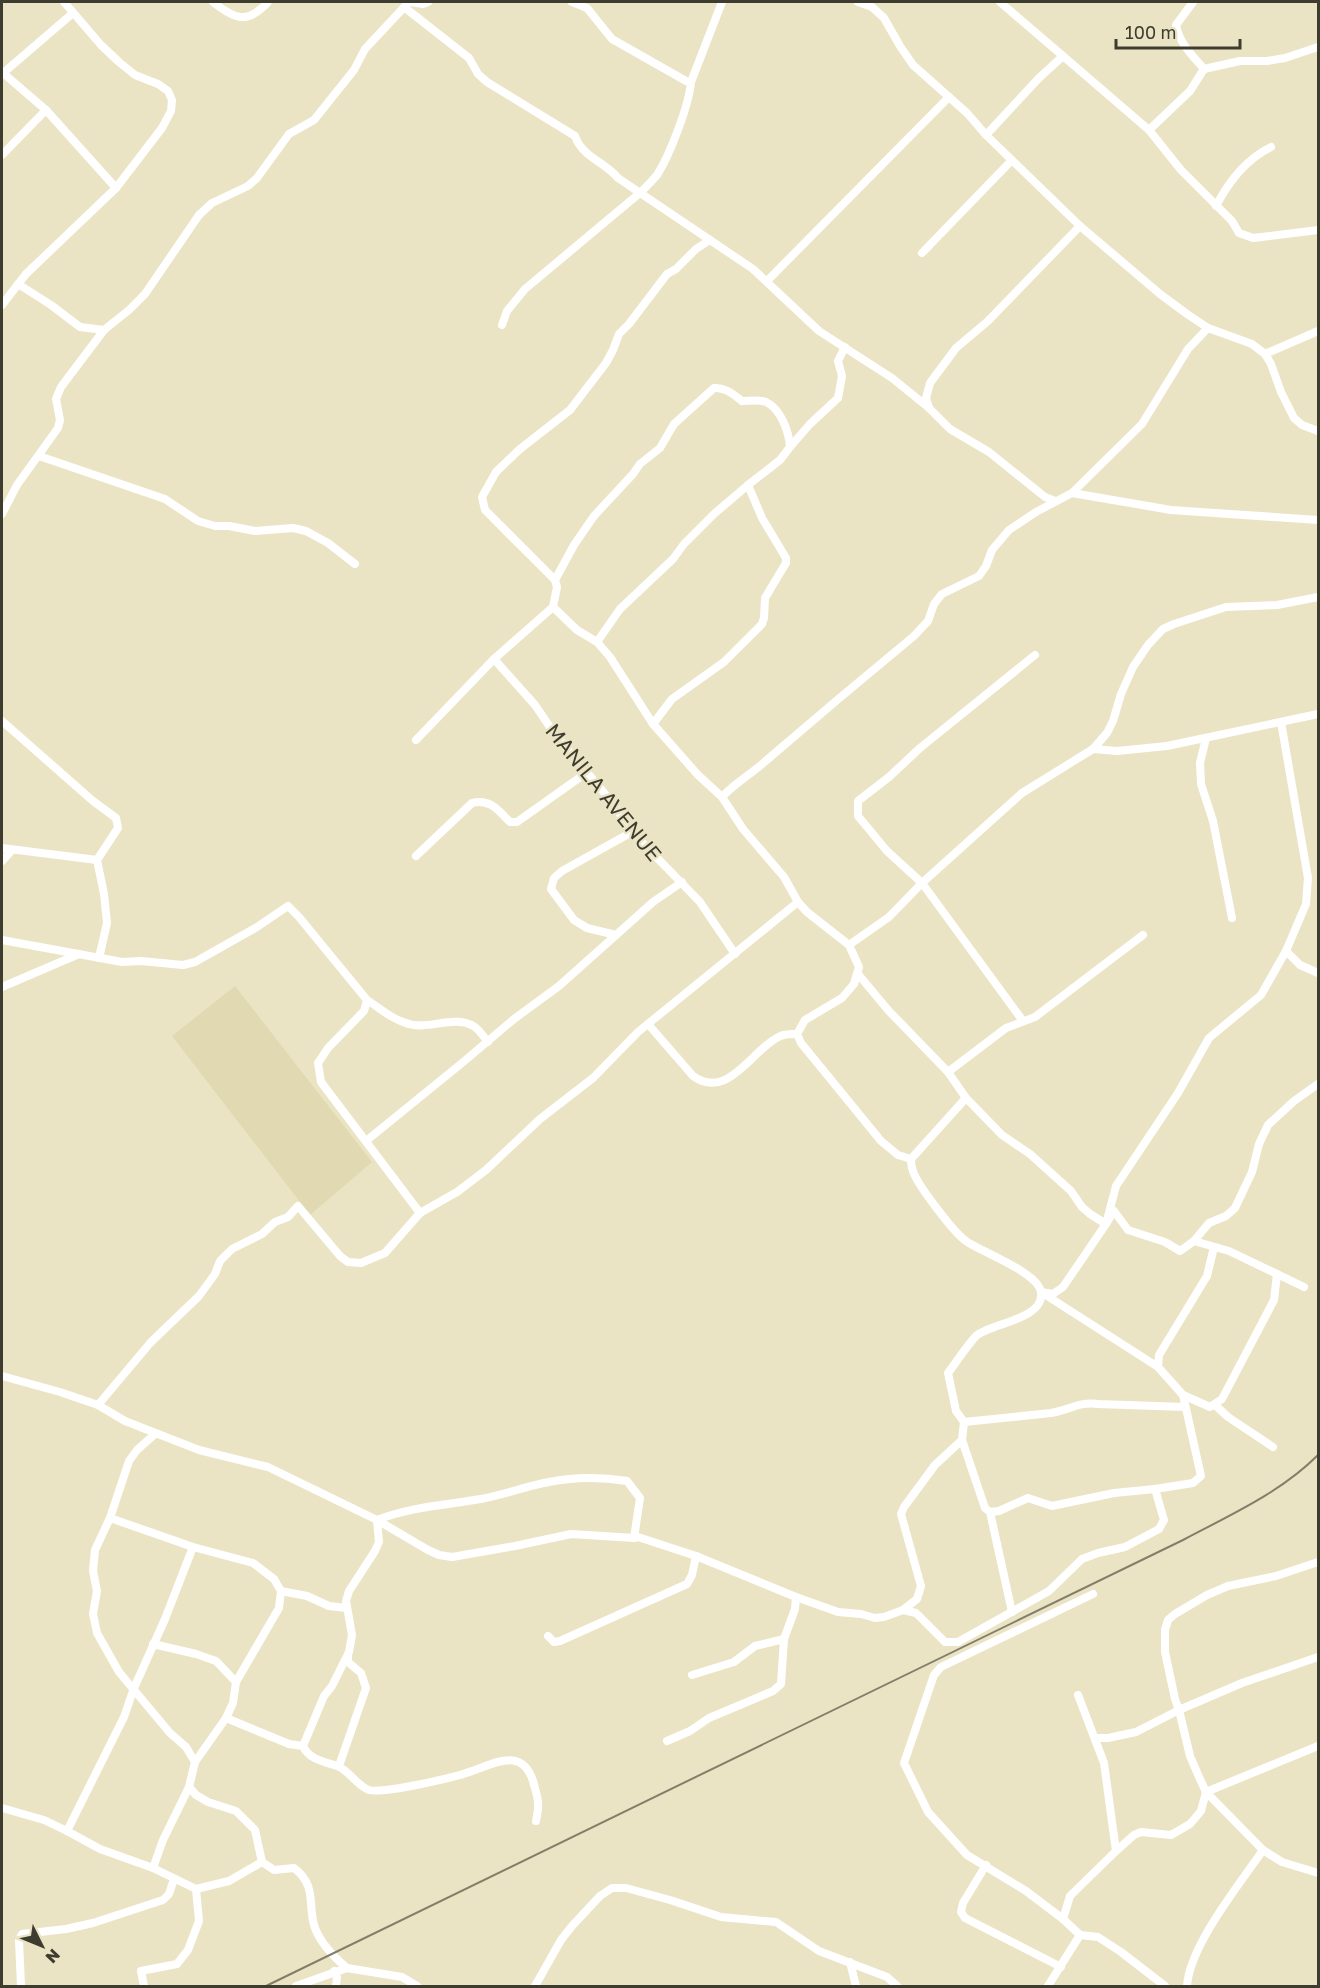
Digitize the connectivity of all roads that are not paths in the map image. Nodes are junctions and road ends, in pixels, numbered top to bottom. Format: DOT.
graph roads {
  1 [pos="64,2"];
  2 [pos="213,2"];
  3 [pos="268,2"];
  4 [pos="428,2"];
  5 [pos="572,2"];
  6 [pos="722,2"];
  7 [pos="858,2"];
  8 [pos="1000,2"];
  9 [pos="1193,2"];
  10 [pos="408,3"];
  11 [pos="73,13"];
  12 [pos="1318,47"];
  13 [pos="1063,56"];
  14 [pos="1204,69"];
  15 [pos="2,74"];
  16 [pos="692,82"];
  17 [pos="950,97"];
  18 [pos="46,110"];
  19 [pos="1149,130"];
  20 [pos="986,135"];
  21 [pos="1271,147"];
  22 [pos="2,155"];
  23 [pos="1012,160"];
  24 [pos="116,188"];
  25 [pos="641,192"];
  26 [pos="1216,206"];
  27 [pos="1080,226"];
  28 [pos="1318,230"];
  29 [pos="710,240"];
  30 [pos="922,253"];
  31 [pos="767,281"];
  32 [pos="18,284"];
  33 [pos="5,294"];
  34 [pos="2,305"];
  35 [pos="502,325"];
  36 [pos="1208,327"];
  37 [pos="104,330"];
  38 [pos="1318,331"];
  39 [pos="845,347"];
  40 [pos="1265,354"];
  41 [pos="929,408"];
  42 [pos="1318,431"];
  43 [pos="790,447"];
  44 [pos="39,456"];
  45 [pos="748,485"];
  46 [pos="1072,494"];
  47 [pos="1055,501"];
  48 [pos="2,510"];
  49 [pos="1318,520"];
  50 [pos="355,564"];
  51 [pos="555,580"];
  52 [pos="1318,597"];
  53 [pos="553,607"];
  54 [pos="597,642"];
  55 [pos="1035,655"];
  56 [pos="494,659"];
  57 [pos="1318,714"];
  58 [pos="2,721"];
  59 [pos="1281,722"];
  60 [pos="653,724"];
  61 [pos="1206,738"];
  62 [pos="416,740"];
  63 [pos="1093,749"];
  64 [pos="585,772"];
  65 [pos="722,797"];
  66 [pos="632,832"];
  67 [pos="2,848"];
  68 [pos="12,850"];
  69 [pos="416,856"];
  70 [pos="2,861"];
  71 [pos="97,861"];
  72 [pos="682,882"];
  73 [pos="922,883"];
  74 [pos="798,902"];
  75 [pos="1232,918"];
  76 [pos="616,935"];
  77 [pos="1143,935"];
  78 [pos="2,940"];
  79 [pos="849,945"];
  80 [pos="1286,951"];
  81 [pos="79,954"];
  82 [pos="735,954"];
  83 [pos="99,958"];
  84 [pos="858,974"];
  85 [pos="1318,974"];
  86 [pos="2,987"];
  87 [pos="368,1000"];
  88 [pos="1023,1021"];
  89 [pos="648,1024"];
  90 [pos="797,1034"];
  91 [pos="488,1042"];
  92 [pos="948,1072"];
  93 [pos="1318,1084"];
  94 [pos="966,1098"];
  95 [pos="366,1141"];
  96 [pos="911,1159"];
  97 [pos="420,1213"];
  98 [pos="1106,1224"];
  99 [pos="1194,1241"];
  100 [pos="1214,1247"];
  101 [pos="1277,1274"];
  102 [pos="1304,1287"];
  103 [pos="1041,1292"];
  104 [pos="1158,1367"];
  105 [pos="2,1376"];
  106 [pos="1183,1395"];
  107 [pos="98,1405"];
  108 [pos="1215,1405"];
  109 [pos="1185,1407"];
  110 [pos="964,1422"];
  111 [pos="155,1434"];
  112 [pos="962,1440"];
  113 [pos="1273,1447"];
  114 [pos="1155,1489"];
  115 [pos="990,1512"];
  116 [pos="110,1518"];
  117 [pos="377,1520"];
  118 [pos="634,1538"];
  119 [pos="193,1547"];
  120 [pos="696,1557"];
  121 [pos="1318,1562"];
  122 [pos="281,1591"];
  123 [pos="1094,1594"];
  124 [pos="796,1597"];
  125 [pos="347,1608"];
  126 [pos="903,1610"];
  127 [pos="1012,1612"];
  128 [pos="548,1636"];
  129 [pos="784,1639"];
  130 [pos="153,1644"];
  131 [pos="349,1652"];
  132 [pos="1318,1657"];
  133 [pos="692,1675"];
  134 [pos="236,1682"];
  135 [pos="134,1688"];
  136 [pos="1078,1695"];
  137 [pos="1179,1710"];
  138 [pos="226,1718"];
  139 [pos="1095,1738"];
  140 [pos="667,1741"];
  141 [pos="303,1746"];
  142 [pos="1318,1746"];
  143 [pos="195,1762"];
  144 [pos="339,1766"];
  145 [pos="189,1787"];
  146 [pos="1206,1792"];
  147 [pos="2,1808"];
  148 [pos="536,1821"];
  149 [pos="67,1831"];
  150 [pos="1263,1850"];
  151 [pos="1116,1851"];
  152 [pos="262,1862"];
  153 [pos="986,1865"];
  154 [pos="153,1868"];
  155 [pos="1318,1873"];
  156 [pos="174,1879"];
  157 [pos="196,1889"];
  158 [pos="1064,1919"];
  159 [pos="1080,1935"];
  160 [pos="850,1962"];
  161 [pos="1061,1967"];
  162 [pos="347,1968"];
  163 [pos="334,1971"];
  164 [pos="21,1986"];
  165 [pos="144,1986"];
  166 [pos="296,1986"];
  167 [pos="336,1986"];
  168 [pos="417,1986"];
  169 [pos="535,1986"];
  170 [pos="856,1986"];
  171 [pos="897,1986"];
  172 [pos="1048,1986"];
  173 [pos="1165,1986"];
  174 [pos="1187,1986"];
  1 -- 11 [label="street"];
  2 -- 3 [label="street"];
  4 -- 10 [label="street"];
  5 -- 16 [label="street"];
  6 -- 16 [label="street"];
  7 -- 17 [label="street"];
  8 -- 13 [label="street"];
  9 -- 14 [label="street"];
  10 -- 25 [label="street"];
  10 -- 37 [label="street"];
  11 -- 15 [label="street"];
  11 -- 24 [label="street"];
  12 -- 14 [label="street"];
  13 -- 19 [label="street"];
  13 -- 20 [label="street"];
  14 -- 19 [label="street"];
  15 -- 18 [label="street"];
  16 -- 25 [label="street"];
  17 -- 20 [label="street"];
  17 -- 31 [label="street"];
  18 -- 22 [label="street"];
  18 -- 24 [label="street"];
  19 -- 26 [label="street"];
  20 -- 23 [label="street"];
  21 -- 26 [label="street"];
  23 -- 27 [label="street"];
  23 -- 30 [label="street"];
  24 -- 32 [label="street"];
  25 -- 29 [label="street"];
  25 -- 35 [label="street"];
  26 -- 28 [label="street"];
  27 -- 36 [label="street"];
  27 -- 41 [label="street"];
  29 -- 31 [label="street"];
  29 -- 51 [label="street"];
  31 -- 39 [label="street"];
  32 -- 33 [label="street"];
  32 -- 37 [label="street"];
  33 -- 34 [label="street"];
  36 -- 40 [label="street"];
  36 -- 46 [label="street"];
  37 -- 44 [label="street"];
  38 -- 40 [label="street"];
  39 -- 41 [label="street"];
  39 -- 43 [label="street"];
  40 -- 42 [label="street"];
  41 -- 47 [label="street"];
  43 -- 45 [label="street"];
  43 -- 51 [label="street"];
  44 -- 48 [label="street"];
  44 -- 50 [label="street"];
  45 -- 54 [label="street"];
  45 -- 60 [label="street"];
  46 -- 47 [label="street"];
  46 -- 49 [label="street"];
  47 -- 65 [label="street"];
  51 -- 53 [label="street"];
  52 -- 63 [label="street"];
  53 -- 54 [label="street"];
  53 -- 56 [label="street"];
  54 -- 60 [label="street"];
  55 -- 73 [label="street"];
  56 -- 62 [label="street"];
  56 -- 64 [label="street, MANILA AVENUE"];
  57 -- 59 [label="street"];
  58 -- 71 [label="street"];
  59 -- 61 [label="street"];
  59 -- 80 [label="street"];
  60 -- 65 [label="street"];
  61 -- 63 [label="street"];
  61 -- 75 [label="street"];
  63 -- 73 [label="street"];
  64 -- 66 [label="street, MANILA AVENUE"];
  64 -- 69 [label="street"];
  65 -- 74 [label="street"];
  66 -- 72 [label="street, MANILA AVENUE"];
  66 -- 76 [label="street"];
  67 -- 68 [label="street"];
  68 -- 70 [label="street"];
  68 -- 71 [label="street"];
  71 -- 83 [label="street"];
  72 -- 76 [label="street"];
  72 -- 82 [label="street, MANILA AVENUE"];
  73 -- 79 [label="street"];
  73 -- 88 [label="street"];
  74 -- 79 [label="street"];
  74 -- 82 [label="street"];
  76 -- 91 [label="street"];
  77 -- 88 [label="street"];
  78 -- 81 [label="street"];
  79 -- 84 [label="street"];
  80 -- 85 [label="street"];
  80 -- 98 [label="street"];
  81 -- 83 [label="street"];
  81 -- 86 [label="street"];
  82 -- 89 [label="street"];
  83 -- 87 [label="street"];
  84 -- 90 [label="street"];
  84 -- 92 [label="street"];
  87 -- 91 [label="street"];
  87 -- 95 [label="street"];
  88 -- 92 [label="street"];
  89 -- 90 [label="street"];
  89 -- 97 [label="street"];
  90 -- 96 [label="street"];
  91 -- 95 [label="street"];
  92 -- 94 [label="street"];
  93 -- 99 [label="street"];
  94 -- 96 [label="street"];
  94 -- 98 [label="street"];
  95 -- 97 [label="street"];
  96 -- 103 [label="street"];
  97 -- 107 [label="street"];
  98 -- 99 [label="street"];
  98 -- 103 [label="street"];
  99 -- 100 [label="street"];
  100 -- 101 [label="street"];
  100 -- 104 [label="street"];
  101 -- 102 [label="street"];
  101 -- 108 [label="street"];
  103 -- 104 [label="street"];
  103 -- 110 [label="street"];
  104 -- 106 [label="street"];
  105 -- 107 [label="street"];
  106 -- 108 [label="street"];
  106 -- 109 [label="street"];
  107 -- 111 [label="street"];
  108 -- 113 [label="street"];
  109 -- 110 [label="street"];
  109 -- 114 [label="street"];
  110 -- 112 [label="street"];
  111 -- 116 [label="street"];
  111 -- 117 [label="street"];
  112 -- 115 [label="street"];
  112 -- 126 [label="street"];
  114 -- 115 [label="street"];
  114 -- 127 [label="street"];
  115 -- 127 [label="street"];
  116 -- 119 [label="street"];
  116 -- 135 [label="street"];
  117 -- 118 [label="street"];
  117 -- 118 [label="street"];
  117 -- 125 [label="street"];
  118 -- 120 [label="street"];
  119 -- 122 [label="street"];
  119 -- 130 [label="street"];
  120 -- 124 [label="street"];
  120 -- 128 [label="street"];
  121 -- 137 [label="street"];
  122 -- 125 [label="street"];
  122 -- 134 [label="street"];
  123 -- 153 [label="street"];
  124 -- 126 [label="street"];
  124 -- 129 [label="street"];
  125 -- 131 [label="street"];
  126 -- 127 [label="street"];
  129 -- 133 [label="street"];
  129 -- 140 [label="street"];
  130 -- 134 [label="street"];
  130 -- 135 [label="street"];
  131 -- 141 [label="street"];
  131 -- 144 [label="street"];
  132 -- 137 [label="street"];
  134 -- 138 [label="street"];
  135 -- 143 [label="street"];
  135 -- 149 [label="street"];
  136 -- 139 [label="street"];
  137 -- 139 [label="street"];
  137 -- 146 [label="street"];
  138 -- 141 [label="street"];
  138 -- 143 [label="street"];
  139 -- 151 [label="street"];
  141 -- 144 [label="street"];
  142 -- 146 [label="street"];
  143 -- 145 [label="street"];
  144 -- 148 [label="street"];
  145 -- 152 [label="street"];
  145 -- 154 [label="street"];
  146 -- 150 [label="street"];
  146 -- 151 [label="street"];
  147 -- 149 [label="street"];
  149 -- 154 [label="street"];
  150 -- 155 [label="street"];
  150 -- 174 [label="street"];
  151 -- 158 [label="street"];
  152 -- 157 [label="street"];
  152 -- 162 [label="street"];
  153 -- 158 [label="street"];
  153 -- 161 [label="street"];
  154 -- 156 [label="street"];
  156 -- 157 [label="street"];
  156 -- 164 [label="street"];
  157 -- 165 [label="street"];
  158 -- 159 [label="street"];
  159 -- 161 [label="street"];
  159 -- 173 [label="street"];
  160 -- 169 [label="street"];
  160 -- 170 [label="street"];
  160 -- 171 [label="street"];
  161 -- 172 [label="street"];
  162 -- 163 [label="street"];
  162 -- 168 [label="street"];
  163 -- 166 [label="street"];
  163 -- 167 [label="street"];
}
